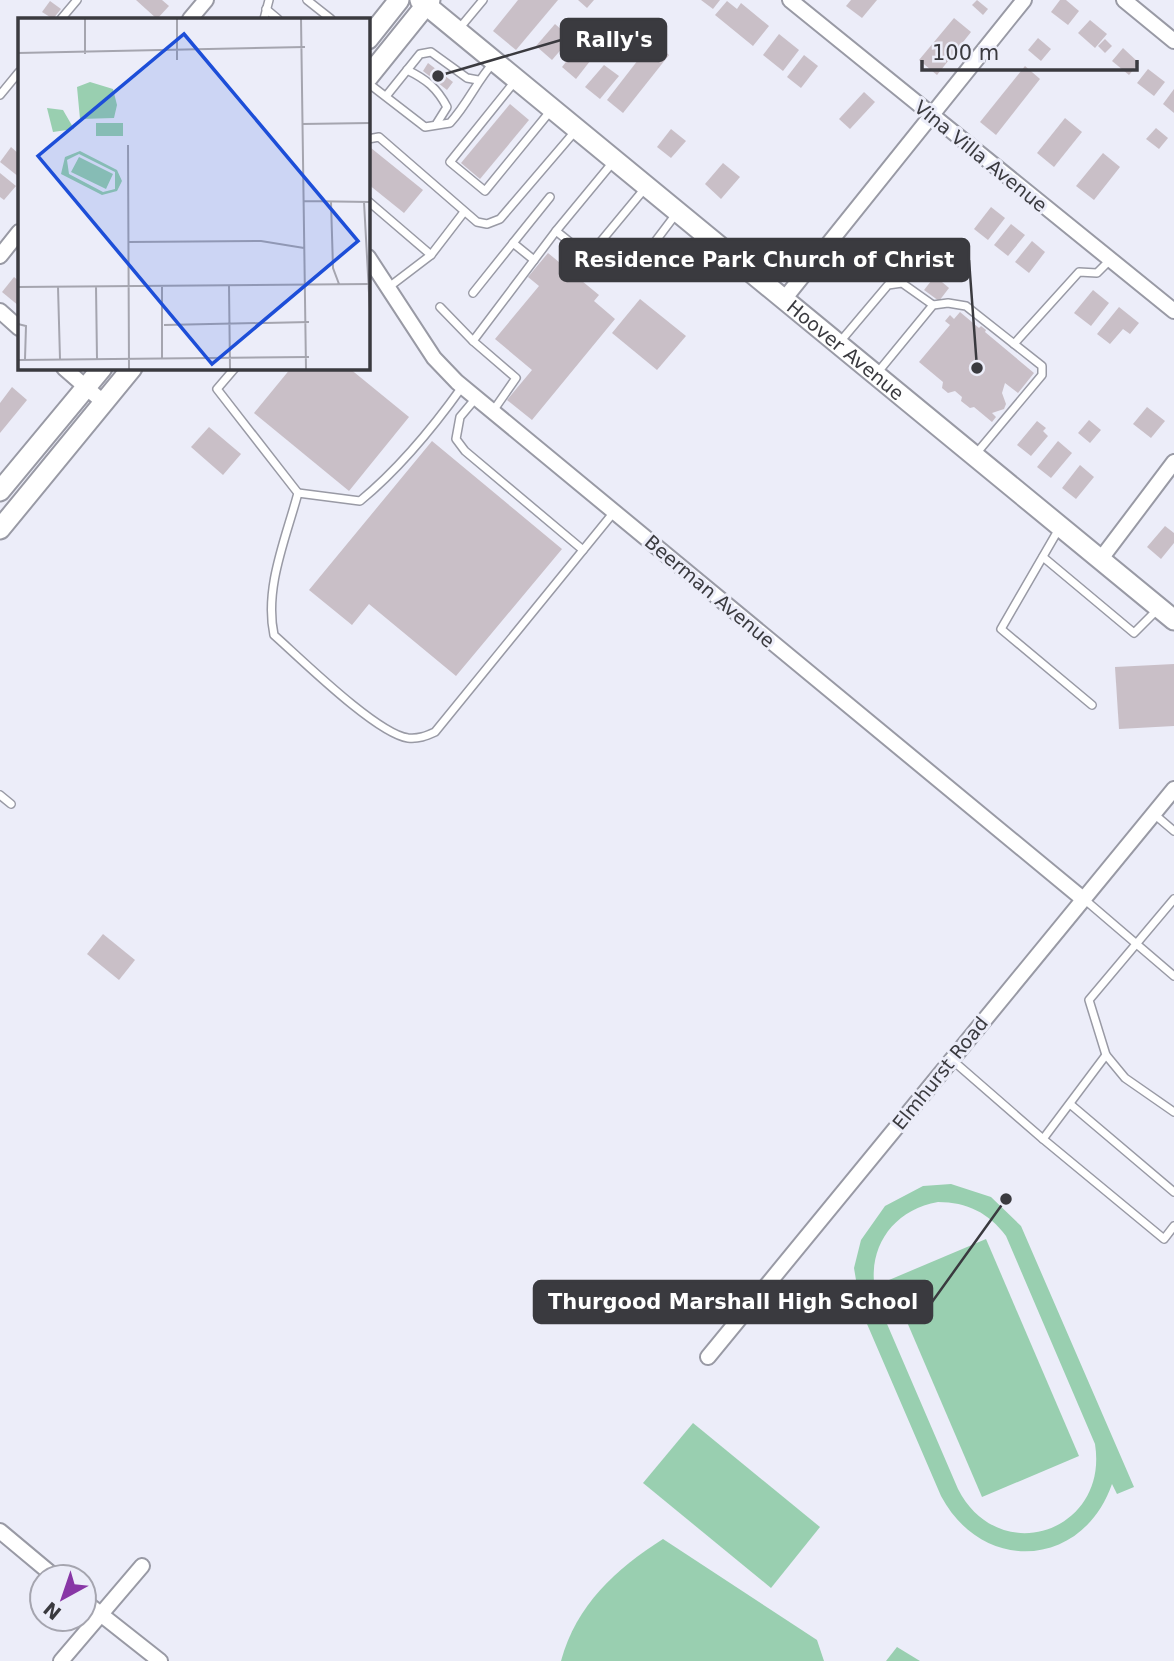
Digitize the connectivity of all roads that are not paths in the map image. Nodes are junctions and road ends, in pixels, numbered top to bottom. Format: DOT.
graph roads {
  1 [pos="77,0"];
  2 [pos="205,0"];
  3 [pos="270,0"];
  4 [pos="306,0"];
  5 [pos="399,0"];
  6 [pos="483,0"];
  7 [pos="790,0"];
  8 [pos="1024,0"];
  9 [pos="1124,0"];
  10 [pos="425,2"];
  11 [pos="266,9"];
  12 [pos="62,18"];
  13 [pos="191,18"];
  14 [pos="264,18"];
  15 [pos="277,18"];
  16 [pos="330,18"];
  17 [pos="458,31"];
  18 [pos="369,38"];
  19 [pos="1174,41"];
  20 [pos="495,61"];
  21 [pos="407,70"];
  22 [pos="18,73"];
  23 [pos="369,79"];
  24 [pos="517,79"];
  25 [pos="478,80"];
  26 [pos="369,81"];
  27 [pos="0,95"];
  28 [pos="387,95"];
  29 [pos="552,108"];
  30 [pos="930,115"];
  31 [pos="437,123"];
  32 [pos="577,128"];
  33 [pos="369,139"];
  34 [pos="615,159"];
  35 [pos="647,185"];
  36 [pos="550,197"];
  37 [pos="369,202"];
  38 [pos="678,211"];
  39 [pos="464,212"];
  40 [pos="556,231"];
  41 [pos="18,233"];
  42 [pos="513,243"];
  43 [pos="431,255"];
  44 [pos="0,256"];
  45 [pos="588,257"];
  46 [pos="534,260"];
  47 [pos="1110,260"];
  48 [pos="369,263"];
  49 [pos="389,287"];
  50 [pos="473,293"];
  51 [pos="785,298"];
  52 [pos="933,305"];
  53 [pos="440,307"];
  54 [pos="0,311"];
  55 [pos="1174,311"];
  56 [pos="18,327"];
  57 [pos="474,341"];
  58 [pos="839,343"];
  59 [pos="1014,344"];
  60 [pos="65,369"];
  61 [pos="101,369"];
  62 [pos="131,369"];
  63 [pos="234,369"];
  64 [pos="876,374"];
  65 [pos="462,386"];
  66 [pos="86,387"];
  67 [pos="476,397"];
  68 [pos="103,402"];
  69 [pos="493,411"];
  70 [pos="975,456"];
  71 [pos="1174,462"];
  72 [pos="0,491"];
  73 [pos="298,493"];
  74 [pos="615,512"];
  75 [pos="1060,526"];
  76 [pos="0,529"];
  77 [pos="583,550"];
  78 [pos="1044,557"];
  79 [pos="1100,559"];
  80 [pos="1167,614"];
  81 [pos="1092,705"];
  82 [pos="1174,789"];
  83 [pos="0,795"];
  84 [pos="10,804"];
  85 [pos="1154,814"];
  86 [pos="1174,831"];
  87 [pos="1083,899"];
  88 [pos="1174,899"];
  89 [pos="1136,945"];
  90 [pos="1174,976"];
  91 [pos="1106,1055"];
  92 [pos="951,1059"];
  93 [pos="1070,1104"];
  94 [pos="1174,1112"];
  95 [pos="1043,1139"];
  96 [pos="1174,1192"];
  97 [pos="1174,1226"];
  98 [pos="708,1357"];
  99 [pos="0,1531"];
  100 [pos="38,1563"];
  101 [pos="142,1566"];
  102 [pos="100,1614"];
  103 [pos="61,1661"];
  104 [pos="160,1661"];
  1 -- 12 [label="lane"];
  2 -- 13 [label="street"];
  3 -- 11 [label="lane"];
  4 -- 16 [label="lane"];
  5 -- 18 [label="street"];
  6 -- 17 [label="lane"];
  7 -- 30 [label="street, Vina Villa Avenue"];
  8 -- 30 [label="street"];
  9 -- 19 [label="street"];
  10 -- 17 [label="street, Hoover Avenue"];
  10 -- 23 [label="street"];
  11 -- 14 [label="lane"];
  11 -- 15 [label="lane"];
  17 -- 20 [label="street, Hoover Avenue"];
  20 -- 24 [label="street, Hoover Avenue"];
  20 -- 25 [label="lane"];
  21 -- 25 [label="lane"];
  21 -- 28 [label="lane"];
  21 -- 31 [label="lane"];
  22 -- 27 [label="lane"];
  24 -- 29 [label="street, Hoover Avenue"];
  24 -- 29 [label="lane"];
  25 -- 31 [label="lane"];
  26 -- 28 [label="lane"];
  28 -- 31 [label="lane"];
  29 -- 32 [label="street, Hoover Avenue"];
  30 -- 47 [label="street, Vina Villa Avenue"];
  30 -- 51 [label="street"];
  32 -- 34 [label="street, Hoover Avenue"];
  32 -- 39 [label="lane"];
  33 -- 39 [label="lane"];
  34 -- 35 [label="street, Hoover Avenue"];
  34 -- 40 [label="lane"];
  35 -- 38 [label="street, Hoover Avenue"];
  35 -- 45 [label="lane"];
  36 -- 42 [label="lane"];
  37 -- 43 [label="lane"];
  38 -- 45 [label="lane"];
  38 -- 51 [label="street, Hoover Avenue"];
  39 -- 43 [label="lane"];
  40 -- 45 [label="lane"];
  40 -- 46 [label="lane"];
  41 -- 44 [label="street"];
  42 -- 46 [label="lane"];
  42 -- 50 [label="lane"];
  43 -- 49 [label="lane"];
  46 -- 57 [label="lane"];
  47 -- 55 [label="street, Vina Villa Avenue"];
  47 -- 59 [label="lane"];
  48 -- 49 [label="street, Beerman Avenue"];
  49 -- 65 [label="street, Beerman Avenue"];
  51 -- 58 [label="street, Hoover Avenue"];
  52 -- 58 [label="lane"];
  52 -- 59 [label="lane"];
  52 -- 64 [label="lane"];
  53 -- 57 [label="lane"];
  54 -- 56 [label="street"];
  57 -- 69 [label="lane"];
  58 -- 64 [label="street, Hoover Avenue"];
  59 -- 70 [label="lane"];
  60 -- 66 [label="street"];
  61 -- 66 [label="street"];
  62 -- 68 [label="street"];
  63 -- 73 [label="lane"];
  64 -- 70 [label="street, Hoover Avenue"];
  65 -- 67 [label="street, Beerman Avenue"];
  65 -- 73 [label="lane"];
  66 -- 68 [label="street"];
  66 -- 72 [label="street"];
  67 -- 69 [label="street, Beerman Avenue"];
  67 -- 77 [label="lane"];
  68 -- 76 [label="street"];
  69 -- 74 [label="street, Beerman Avenue"];
  70 -- 75 [label="street, Hoover Avenue"];
  71 -- 79 [label="street"];
  73 -- 77 [label="lane"];
  74 -- 77 [label="lane"];
  74 -- 87 [label="street, Beerman Avenue"];
  75 -- 78 [label="lane"];
  75 -- 79 [label="street, Hoover Avenue"];
  78 -- 80 [label="lane"];
  78 -- 81 [label="lane"];
  79 -- 80 [label="street, Hoover Avenue"];
  82 -- 85 [label="street, Elmhurst Road"];
  83 -- 84 [label="lane"];
  85 -- 86 [label="lane"];
  85 -- 87 [label="street, Elmhurst Road"];
  87 -- 89 [label="lane"];
  87 -- 92 [label="street, Elmhurst Road"];
  88 -- 89 [label="lane"];
  89 -- 90 [label="lane"];
  89 -- 91 [label="lane"];
  91 -- 93 [label="lane"];
  91 -- 94 [label="lane"];
  92 -- 95 [label="lane"];
  92 -- 98 [label="street, Elmhurst Road"];
  93 -- 95 [label="lane"];
  93 -- 96 [label="lane"];
  95 -- 97 [label="lane"];
  99 -- 100 [label="street"];
  101 -- 102 [label="street"];
  102 -- 103 [label="street"];
  102 -- 104 [label="street"];
}
